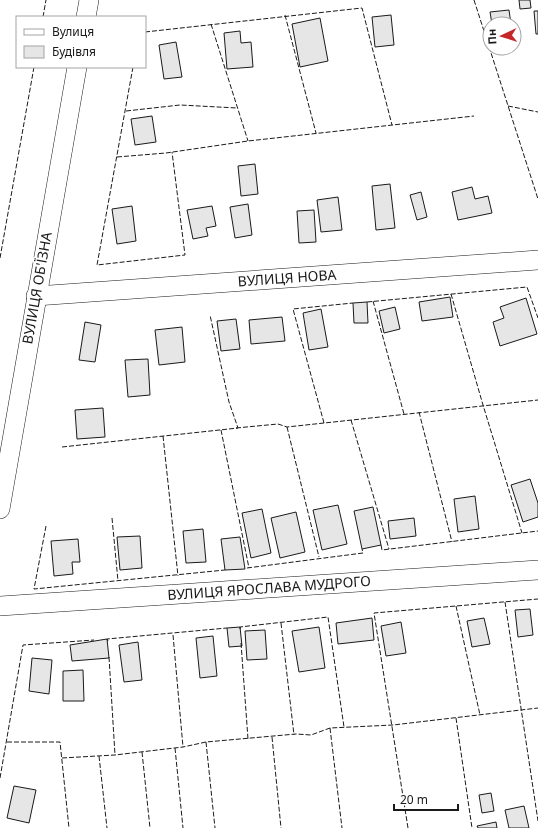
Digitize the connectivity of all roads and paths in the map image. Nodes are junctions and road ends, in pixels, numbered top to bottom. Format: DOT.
graph roads {
  1 [pos="89,0"];
  2 [pos="86,16"];
  3 [pos="77,68"];
  4 [pos="538,260"];
  5 [pos="36,296"];
  6 [pos="0,509"];
  7 [pos="538,570"];
  8 [pos="0,606"];
  1 -- 2 [label="street"];
  3 -- 5 [label="street, ВУЛИЦЯ ОБ'ЇЗНА"];
  4 -- 5 [label="street, ВУЛИЦЯ НОВА"];
  5 -- 6 [label="street, ВУЛИЦЯ ОБ'ЇЗНА"];
  7 -- 8 [label="street, ВУЛИЦЯ ЯРОСЛАВА МУДРОГО"];
}
